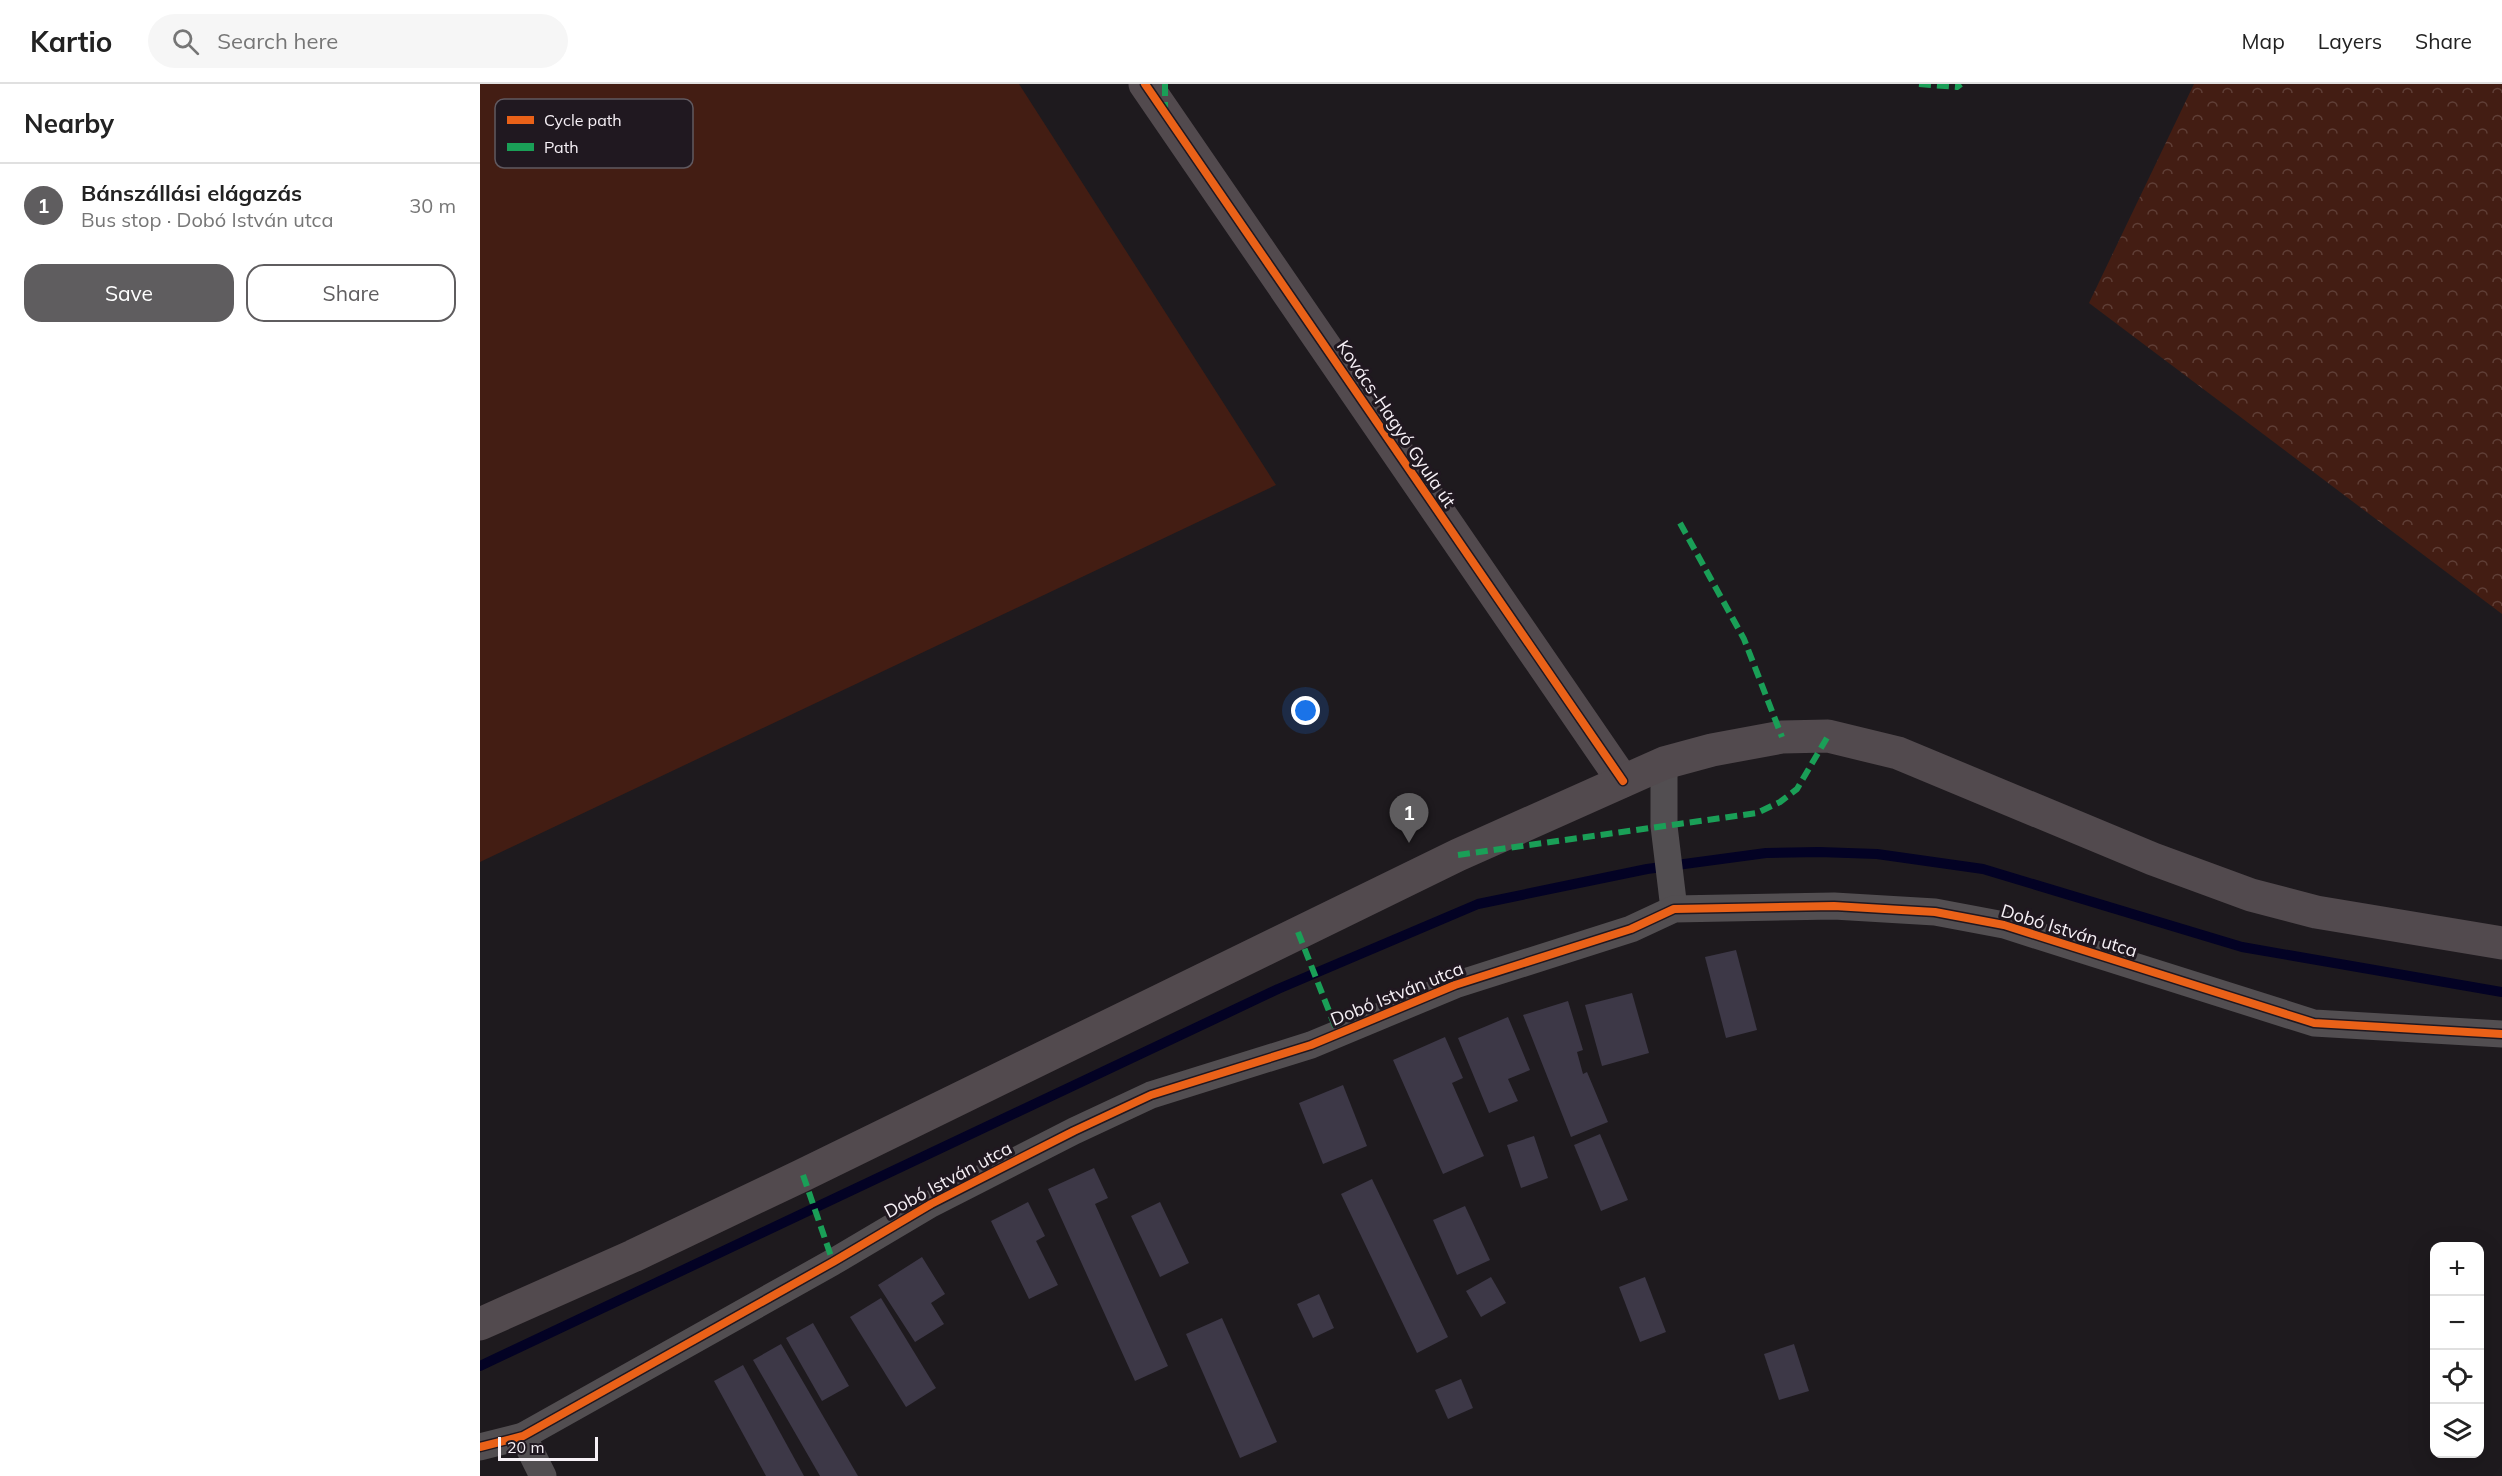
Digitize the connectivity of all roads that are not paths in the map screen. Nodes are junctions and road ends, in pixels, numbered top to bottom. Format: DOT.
graph roads {
  1 [pos="1145,84"];
  2 [pos="1664,763"];
  3 [pos="1623,781"];
  4 [pos="1674,909"];
  5 [pos="2502,943"];
  6 [pos="2502,1034"];
  7 [pos="480,1324"];
  8 [pos="523,1436"];
  9 [pos="480,1447"];
  10 [pos="543,1476"];
  1 -- 3 [label="main road, Kovács-Hagyó Gyula út"];
  2 -- 3 [label="main road"];
  2 -- 4 [label="street"];
  2 -- 5 [label="main road"];
  3 -- 7 [label="main road"];
  4 -- 6 [label="street, Dobó István utca"];
  4 -- 8 [label="street, Dobó István utca"];
  8 -- 9 [label="street, Dobó István utca"];
  8 -- 10 [label="street"];
}
